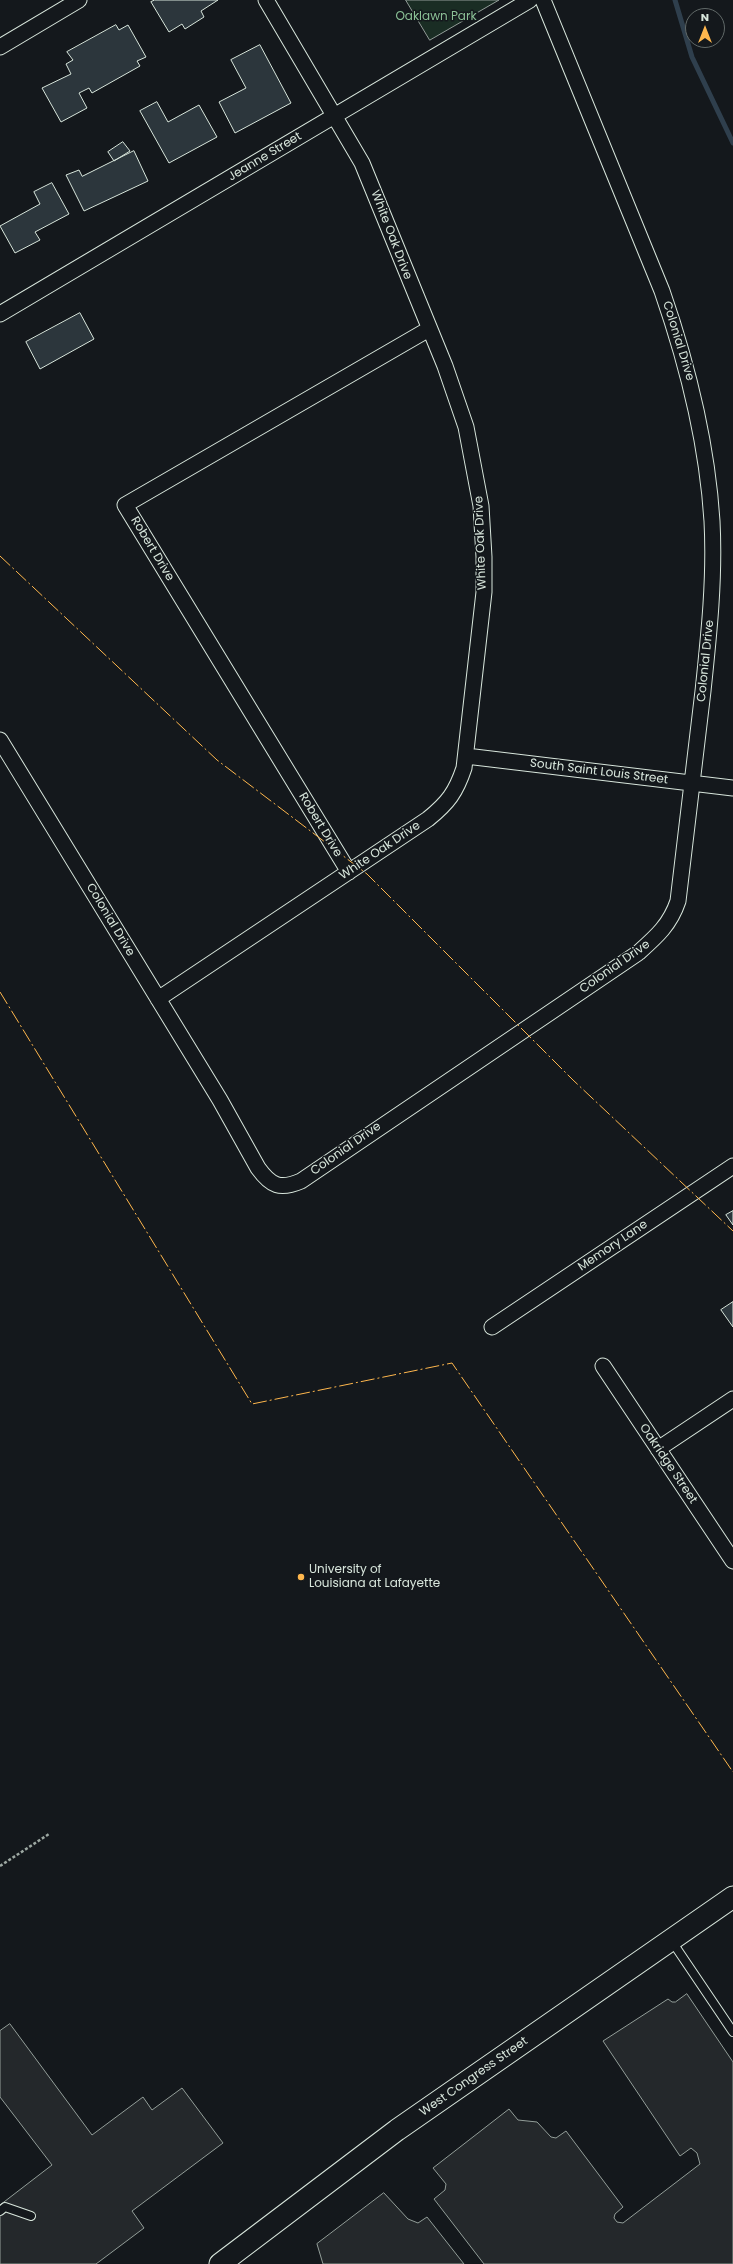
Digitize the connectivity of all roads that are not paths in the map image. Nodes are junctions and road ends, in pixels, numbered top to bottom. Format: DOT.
graph roads {
  1 [pos="79,0"];
  2 [pos="266,0"];
  3 [pos="530,0"];
  4 [pos="543,0"];
  5 [pos="0,47"];
  6 [pos="334,116"];
  7 [pos="0,314"];
  8 [pos="429,329"];
  9 [pos="0,740"];
  10 [pos="466,756"];
  11 [pos="693,783"];
  12 [pos="733,788"];
  13 [pos="349,872"];
  14 [pos="158,999"];
  15 [pos="733,1166"];
  16 [pos="492,1327"];
  17 [pos="603,1366"];
  18 [pos="733,1399"];
  19 [pos="658,1449"];
  20 [pos="733,1561"];
  21 [pos="733,1897"];
  22 [pos="671,1940"];
  23 [pos="733,2032"];
  24 [pos="0,2211"];
  25 [pos="31,2216"];
  26 [pos="220,2264"];
  1 -- 5 [label="street"];
  2 -- 6 [label="street, White Oak Drive"];
  3 -- 6 [label="street, Jeanne Street"];
  4 -- 11 [label="street, Colonial Drive"];
  6 -- 7 [label="street, Jeanne Street"];
  6 -- 8 [label="street, White Oak Drive"];
  8 -- 10 [label="street, White Oak Drive"];
  8 -- 13 [label="street, Robert Drive"];
  9 -- 14 [label="street, Colonial Drive"];
  10 -- 11 [label="street, South Saint Louis Street"];
  10 -- 13 [label="street, White Oak Drive"];
  11 -- 12 [label="street, South Saint Louis Street"];
  11 -- 14 [label="street, Colonial Drive"];
  13 -- 14 [label="street, White Oak Drive"];
  15 -- 16 [label="street, Memory Lane"];
  17 -- 19 [label="street, Oakridge Street"];
  18 -- 19 [label="street"];
  19 -- 20 [label="street, Oakridge Street"];
  21 -- 22 [label="main road, West Congress Street"];
  22 -- 23 [label="lane"];
  22 -- 26 [label="main road, West Congress Street"];
  24 -- 25 [label="lane"];
}
